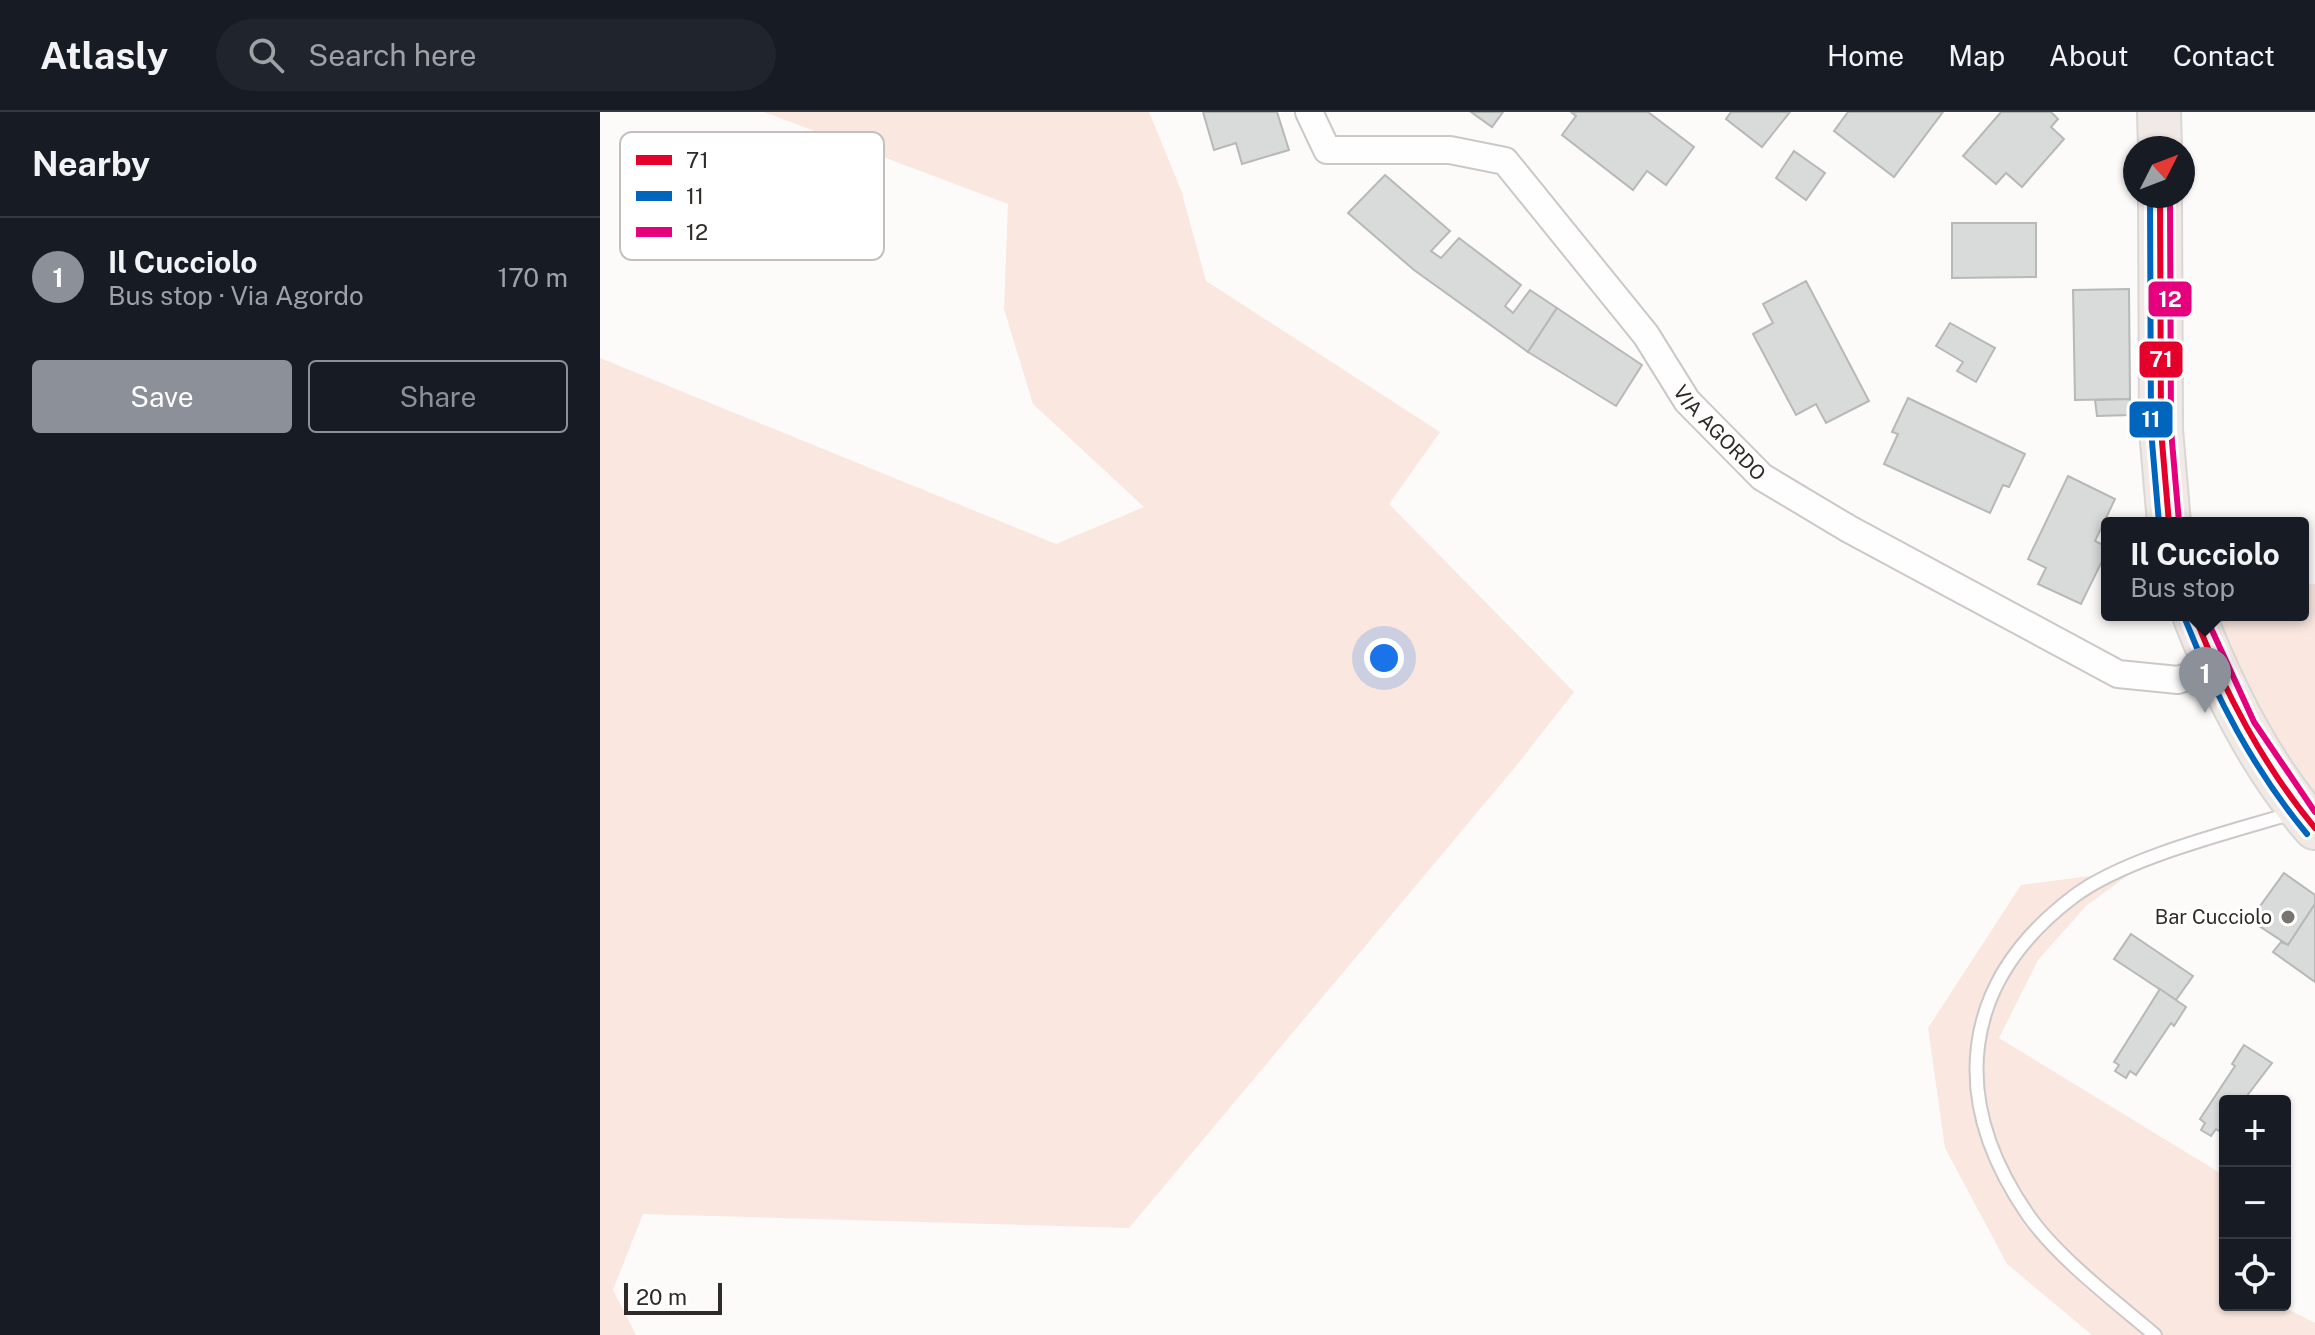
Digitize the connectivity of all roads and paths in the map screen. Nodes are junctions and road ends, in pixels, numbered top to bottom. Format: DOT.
graph roads {
  1 [pos="1309,112"];
  2 [pos="2159,112"];
  3 [pos="2160,136"];
  4 [pos="2160,208"];
  5 [pos="2168,517"];
  6 [pos="2197,621"];
  7 [pos="2217,667"];
  8 [pos="2307,819"];
  9 [pos="2155,1335"];
  1 -- 7 [label="street, VIA AGORDO"];
  2 -- 3 [label="main road"];
  4 -- 5 [label="main road"];
  6 -- 7 [label="main road"];
  7 -- 8 [label="main road"];
  8 -- 9 [label="lane"];
}
